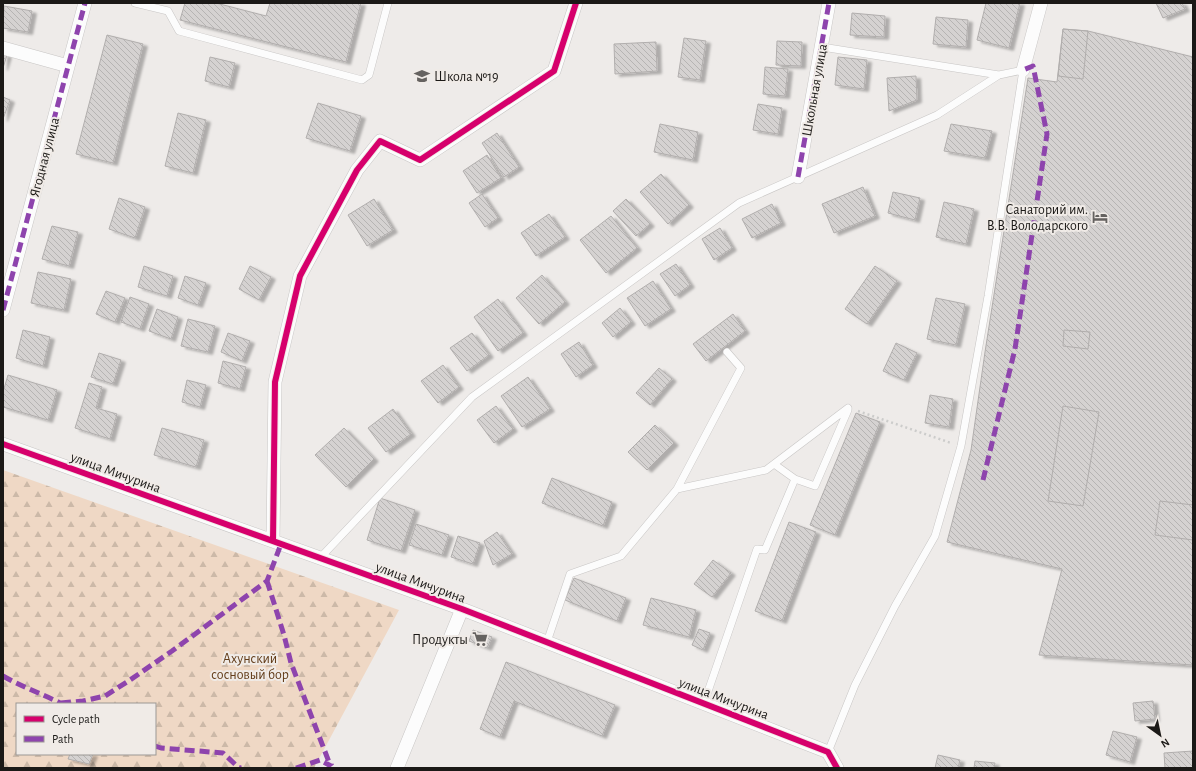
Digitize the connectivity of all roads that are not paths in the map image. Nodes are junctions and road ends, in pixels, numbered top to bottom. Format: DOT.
graph roads {
  1 [pos="85,3"];
  2 [pos="135,3"];
  3 [pos="388,3"];
  4 [pos="576,3"];
  5 [pos="829,3"];
  6 [pos="1041,3"];
  7 [pos="147,4"];
  8 [pos="822,47"];
  9 [pos="3,48"];
  10 [pos="68,66"];
  11 [pos="1023,70"];
  12 [pos="999,75"];
  13 [pos="798,177"];
  14 [pos="3,310"];
  15 [pos="728,352"];
  16 [pos="3,444"];
  17 [pos="774,464"];
  18 [pos="795,479"];
  19 [pos="677,489"];
  20 [pos="273,542"];
  21 [pos="320,558"];
  22 [pos="462,609"];
  23 [pos="547,642"];
  24 [pos="704,703"];
  25 [pos="828,752"];
  26 [pos="397,768"];
  27 [pos="837,768"];
  1 -- 10 [label="street, Ягодная улица"];
  2 -- 7 [label="lane"];
  3 -- 7 [label="lane"];
  4 -- 20 [label="street"];
  5 -- 8 [label="street, Школьная улица"];
  6 -- 11 [label="street"];
  8 -- 12 [label="lane"];
  8 -- 13 [label="street, Школьная улица"];
  9 -- 10 [label="street"];
  10 -- 14 [label="street, Ягодная улица"];
  11 -- 12 [label="lane"];
  11 -- 25 [label="lane"];
  12 -- 13 [label="lane"];
  13 -- 21 [label="lane"];
  15 -- 19 [label="lane"];
  16 -- 20 [label="street, улица Мичурина"];
  17 -- 18 [label="lane"];
  17 -- 18 [label="lane"];
  17 -- 19 [label="lane"];
  18 -- 24 [label="lane"];
  19 -- 23 [label="lane"];
  20 -- 21 [label="street, улица Мичурина"];
  21 -- 22 [label="street, улица Мичурина"];
  22 -- 23 [label="street, улица Мичурина"];
  22 -- 26 [label="street"];
  23 -- 24 [label="street, улица Мичурина"];
  24 -- 25 [label="street, улица Мичурина"];
  25 -- 27 [label="street"];
}
